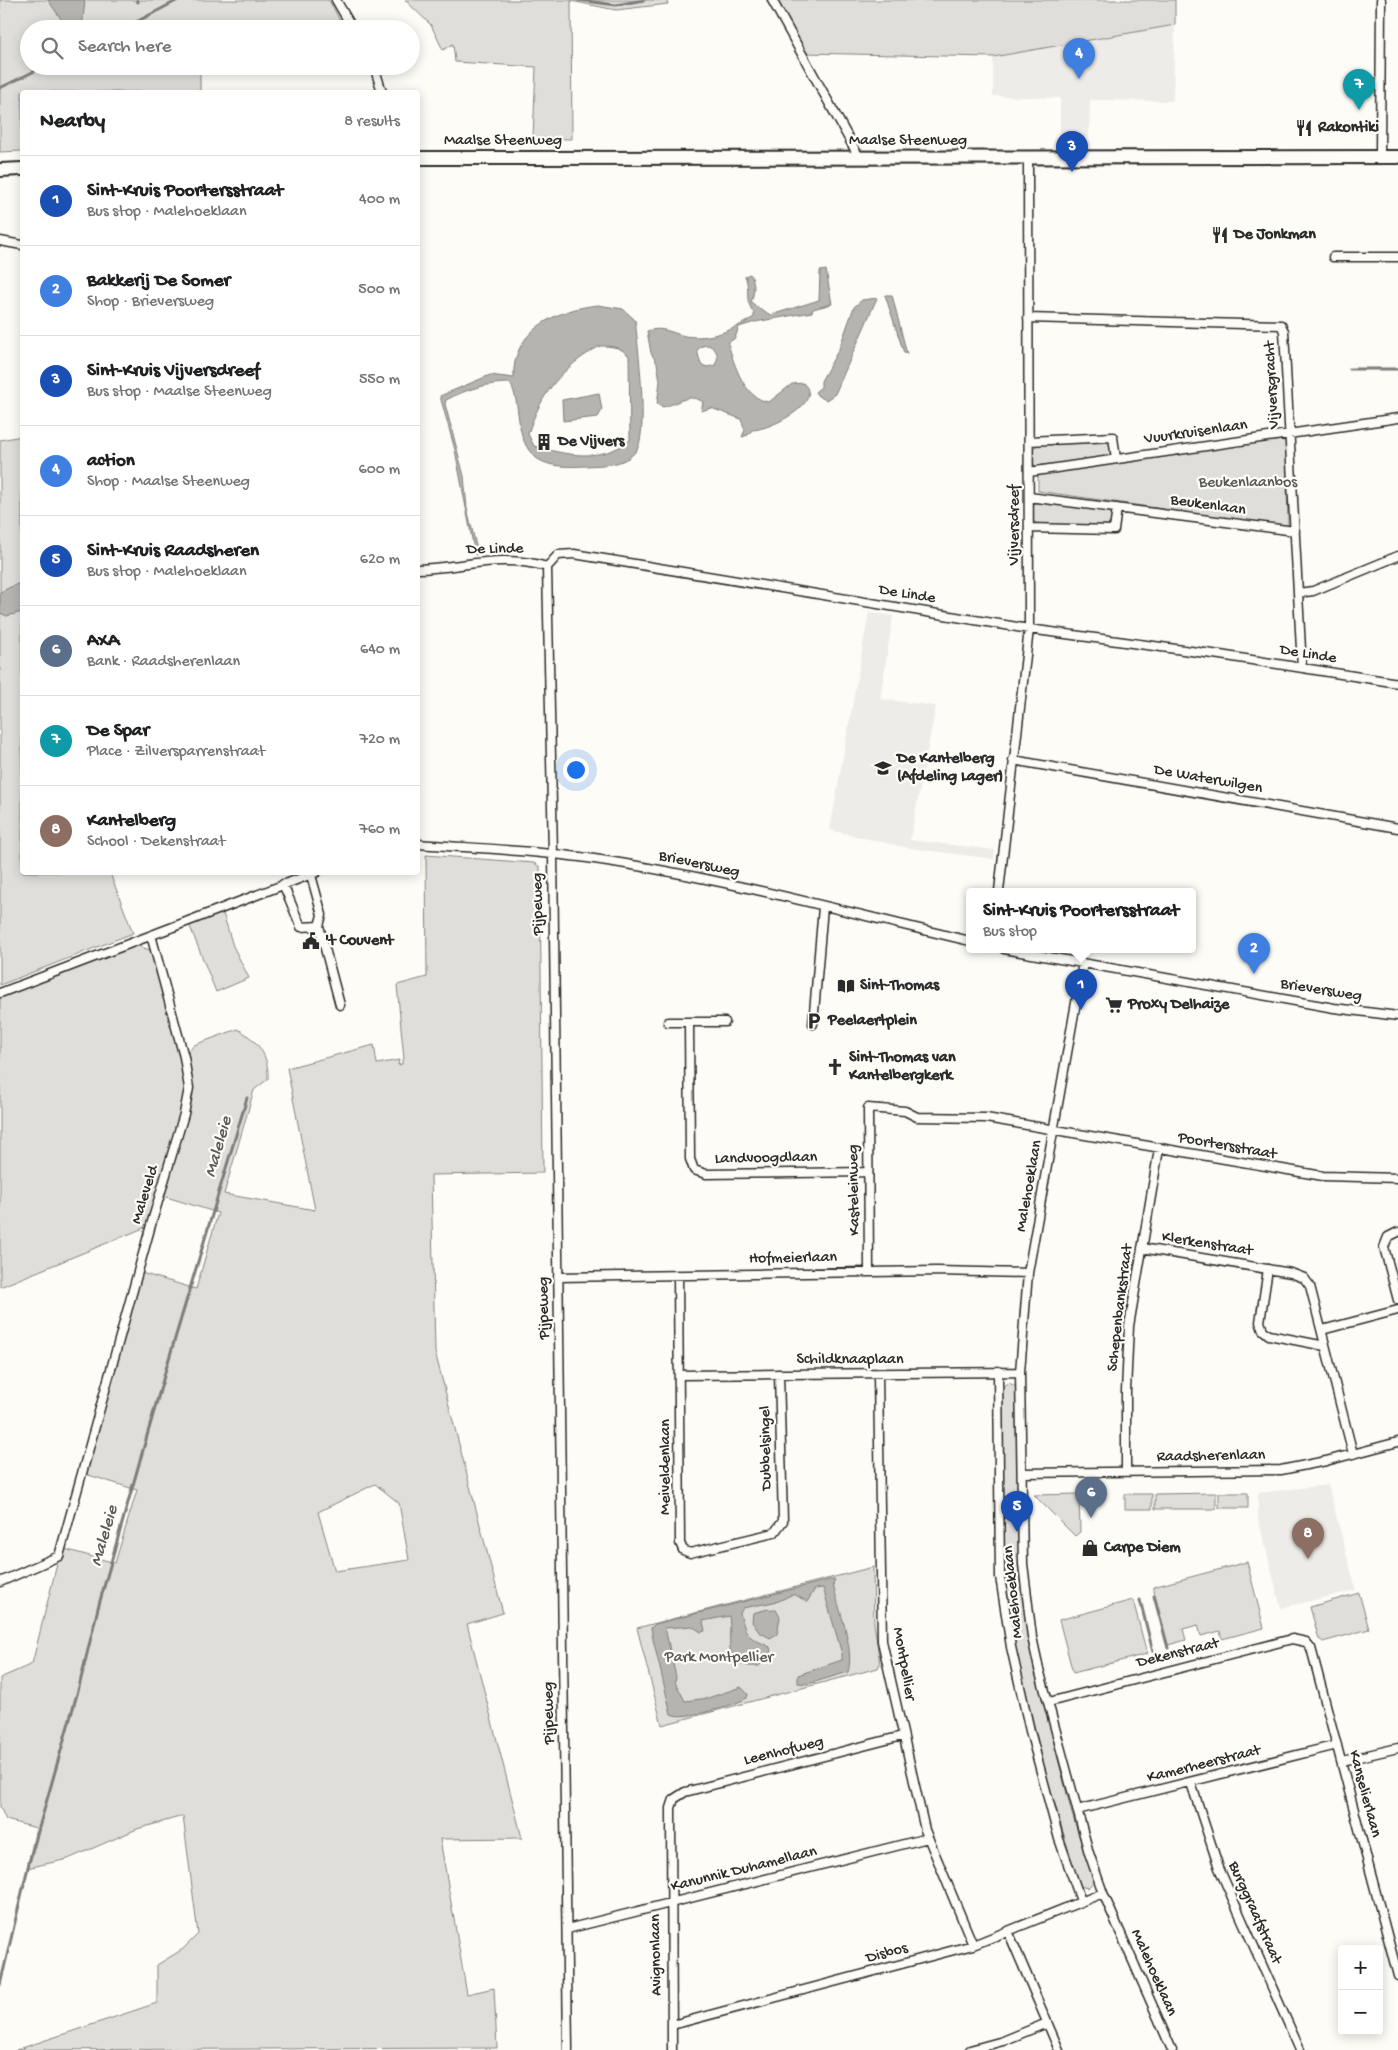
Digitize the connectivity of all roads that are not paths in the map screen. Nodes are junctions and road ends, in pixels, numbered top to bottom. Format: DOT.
graph roads {
  1 [pos="336,0"];
  2 [pos="772,0"];
  3 [pos="1381,0"];
  4 [pos="348,20"];
  5 [pos="377,75"];
  6 [pos="381,90"];
  7 [pos="1028,156"];
  8 [pos="859,157"];
  9 [pos="1380,157"];
  10 [pos="1398,157"];
  11 [pos="420,158"];
  12 [pos="20,169"];
  13 [pos="0,170"];
  14 [pos="0,241"];
  15 [pos="20,245"];
  16 [pos="1333,257"];
  17 [pos="1398,257"];
  18 [pos="1028,318"];
  19 [pos="1398,418"];
  20 [pos="1289,434"];
  21 [pos="1028,441"];
  22 [pos="1116,459"];
  23 [pos="1029,472"];
  24 [pos="1029,496"];
  25 [pos="1117,508"];
  26 [pos="1029,528"];
  27 [pos="1295,531"];
  28 [pos="1398,556"];
  29 [pos="547,567"];
  30 [pos="420,569"];
  31 [pos="1298,593"];
  32 [pos="1029,629"];
  33 [pos="1302,668"];
  34 [pos="1398,683"];
  35 [pos="1013,760"];
  36 [pos="1398,828"];
  37 [pos="420,844"];
  38 [pos="553,854"];
  39 [pos="311,875"];
  40 [pos="314,875"];
  41 [pos="283,884"];
  42 [pos="999,888"];
  43 [pos="823,907"];
  44 [pos="319,926"];
  45 [pos="151,935"];
  46 [pos="966,940"];
  47 [pos="1027,953"];
  48 [pos="1083,963"];
  49 [pos="0,993"];
  50 [pos="340,1005"];
  51 [pos="1398,1016"];
  52 [pos="668,1022"];
  53 [pos="689,1022"];
  54 [pos="725,1022"];
  55 [pos="813,1024"];
  56 [pos="868,1108"];
  57 [pos="1054,1130"];
  58 [pos="1159,1149"];
  59 [pos="868,1172"];
  60 [pos="1398,1178"];
  61 [pos="1398,1232"];
  62 [pos="1142,1248"];
  63 [pos="1268,1269"];
  64 [pos="869,1272"];
  65 [pos="1028,1272"];
  66 [pos="678,1275"];
  67 [pos="558,1277"];
  68 [pos="1398,1300"];
  69 [pos="1398,1310"];
  70 [pos="1322,1330"];
  71 [pos="1325,1346"];
  72 [pos="998,1371"];
  73 [pos="1020,1372"];
  74 [pos="779,1374"];
  75 [pos="878,1374"];
  76 [pos="680,1375"];
  77 [pos="1398,1442"];
  78 [pos="1353,1454"];
  79 [pos="1022,1472"];
  80 [pos="1126,1472"];
  81 [pos="783,1521"];
  82 [pos="0,1582"];
  83 [pos="1311,1648"];
  84 [pos="1048,1702"];
  85 [pos="902,1736"];
  86 [pos="1337,1745"];
  87 [pos="1398,1748"];
  88 [pos="1342,1761"];
  89 [pos="1191,1783"];
  90 [pos="674,1799"];
  91 [pos="1076,1810"];
  92 [pos="928,1838"];
  93 [pos="1103,1894"];
  94 [pos="1081,1901"];
  95 [pos="670,1903"];
  96 [pos="567,1929"];
  97 [pos="1008,1931"];
  98 [pos="973,1945"];
  99 [pos="1398,1976"];
  100 [pos="1048,2023"];
  101 [pos="672,2025"];
  102 [pos="568,2050"];
  103 [pos="672,2050"];
  104 [pos="970,2050"];
  105 [pos="1059,2050"];
  106 [pos="1172,2050"];
  107 [pos="1300,2050"];
  1 -- 4 [label="street"];
  2 -- 8 [label="street"];
  3 -- 9 [label="street"];
  5 -- 6 [label="street"];
  7 -- 8 [label="main road, Maalse Steenweg"];
  7 -- 9 [label="main road, Maalse Steenweg"];
  7 -- 18 [label="street, Vijversdreef"];
  8 -- 11 [label="main road, Maalse Steenweg"];
  9 -- 10 [label="main road, Maalse Steenweg"];
  12 -- 13 [label="main road"];
  14 -- 15 [label="street"];
  16 -- 17 [label="street"];
  18 -- 20 [label="street, Vijversgracht"];
  18 -- 21 [label="street, Vijversdreef"];
  19 -- 20 [label="street, Vuurkruisenlaan"];
  20 -- 22 [label="street, Vuurkruisenlaan"];
  20 -- 27 [label="street, Vijversgracht"];
  21 -- 22 [label="street"];
  21 -- 23 [label="street, Vijversdreef"];
  22 -- 23 [label="street, Vuurkruisenlaan"];
  23 -- 24 [label="street, Vijversdreef"];
  24 -- 25 [label="street, Beukenlaan"];
  24 -- 26 [label="street, Vijversdreef"];
  25 -- 26 [label="street"];
  25 -- 27 [label="street, Beukenlaan"];
  26 -- 32 [label="street, Vijversdreef"];
  27 -- 31 [label="street, Vijversgracht"];
  28 -- 31 [label="street"];
  29 -- 30 [label="street, De Linde"];
  29 -- 32 [label="street, De Linde"];
  29 -- 38 [label="street, Pijpeweg"];
  31 -- 33 [label="street, Vijversgracht"];
  32 -- 33 [label="street, De Linde"];
  32 -- 35 [label="street, Vijversdreef"];
  33 -- 34 [label="street, De Linde"];
  35 -- 36 [label="street, De Waterwilgen"];
  35 -- 42 [label="street, Vijversdreef"];
  37 -- 38 [label="street, Brieversweg"];
  38 -- 43 [label="street, Brieversweg"];
  38 -- 67 [label="street, Pijpeweg"];
  39 -- 41 [label="street"];
  40 -- 44 [label="street"];
  41 -- 44 [label="street"];
  41 -- 45 [label="street"];
  43 -- 46 [label="street, Brieversweg"];
  43 -- 55 [label="street"];
  44 -- 50 [label="street"];
  45 -- 49 [label="street"];
  45 -- 82 [label="street, Maleveld"];
  47 -- 48 [label="street, Brieversweg"];
  48 -- 51 [label="street, Brieversweg"];
  48 -- 57 [label="street, Malehoeklaan"];
  52 -- 53 [label="street"];
  53 -- 54 [label="street"];
  53 -- 59 [label="street, Landvoogdlaan"];
  56 -- 57 [label="street, Poortersstraat"];
  56 -- 59 [label="street, Kasteleinweg"];
  57 -- 58 [label="street, Poortersstraat"];
  57 -- 65 [label="street, Malehoeklaan"];
  58 -- 60 [label="street, Poortersstraat"];
  58 -- 62 [label="street, Schepenbankstraat"];
  59 -- 64 [label="street, Kasteleinweg"];
  61 -- 68 [label="street"];
  62 -- 63 [label="street, Klerkenstraat"];
  62 -- 80 [label="street, Schepenbankstraat"];
  63 -- 70 [label="street, Klerkenstraat"];
  63 -- 71 [label="street, Klerkenstraat"];
  64 -- 65 [label="street, Hofmeierlaan"];
  64 -- 66 [label="street, Hofmeierlaan"];
  65 -- 73 [label="street, Malehoeklaan"];
  66 -- 67 [label="street, Hofmeierlaan"];
  66 -- 76 [label="street, Meiveldenlaan"];
  67 -- 96 [label="street, Pijpeweg"];
  69 -- 70 [label="street"];
  70 -- 71 [label="street, Klerkenstraat"];
  71 -- 78 [label="street, Klerkenstraat"];
  72 -- 73 [label="street, Schildknaaplaan"];
  72 -- 75 [label="street, Schildknaaplaan"];
  72 -- 94 [label="street, Malehoeklaan"];
  73 -- 79 [label="street, Malehoeklaan"];
  74 -- 75 [label="street, Schildknaaplaan"];
  74 -- 76 [label="street, Schildknaaplaan"];
  74 -- 81 [label="street, Dubbelsingel"];
  75 -- 85 [label="street, Montpellier"];
  76 -- 81 [label="street, Meiveldenlaan"];
  77 -- 78 [label="street, Raadsherenlaan"];
  78 -- 80 [label="street, Raadsherenlaan"];
  79 -- 80 [label="street, Raadsherenlaan"];
  79 -- 84 [label="street, Malehoeklaan"];
  83 -- 84 [label="street, Dekenstraat"];
  83 -- 86 [label="street, Kanselierlaan"];
  84 -- 91 [label="street, Malehoeklaan"];
  85 -- 90 [label="street, Leenhofweg"];
  85 -- 92 [label="street, Montpellier"];
  86 -- 88 [label="street, Kanselierlaan"];
  86 -- 89 [label="street, Kamerheerstraat"];
  87 -- 88 [label="street"];
  88 -- 99 [label="street, Kanselierlaan"];
  89 -- 91 [label="street, Kamerheerstraat"];
  89 -- 107 [label="street, Burggraafstraat"];
  90 -- 95 [label="street, Avignonlaan"];
  91 -- 93 [label="street, Malehoeklaan"];
  92 -- 95 [label="street, Kanunnik Duhamellaan"];
  92 -- 98 [label="street, Montpellier"];
  93 -- 94 [label="street, Disbos"];
  93 -- 106 [label="street, Malehoeklaan"];
  94 -- 97 [label="street, Disbos"];
  95 -- 96 [label="street, Kanunnik Duhamellaan"];
  95 -- 101 [label="street, Avignonlaan"];
  96 -- 102 [label="street, Pijpeweg"];
  97 -- 98 [label="street, Disbos"];
  97 -- 100 [label="street"];
  98 -- 101 [label="street, Disbos"];
  100 -- 104 [label="street"];
  100 -- 105 [label="street"];
  101 -- 103 [label="street, Avignonlaan"];
}
